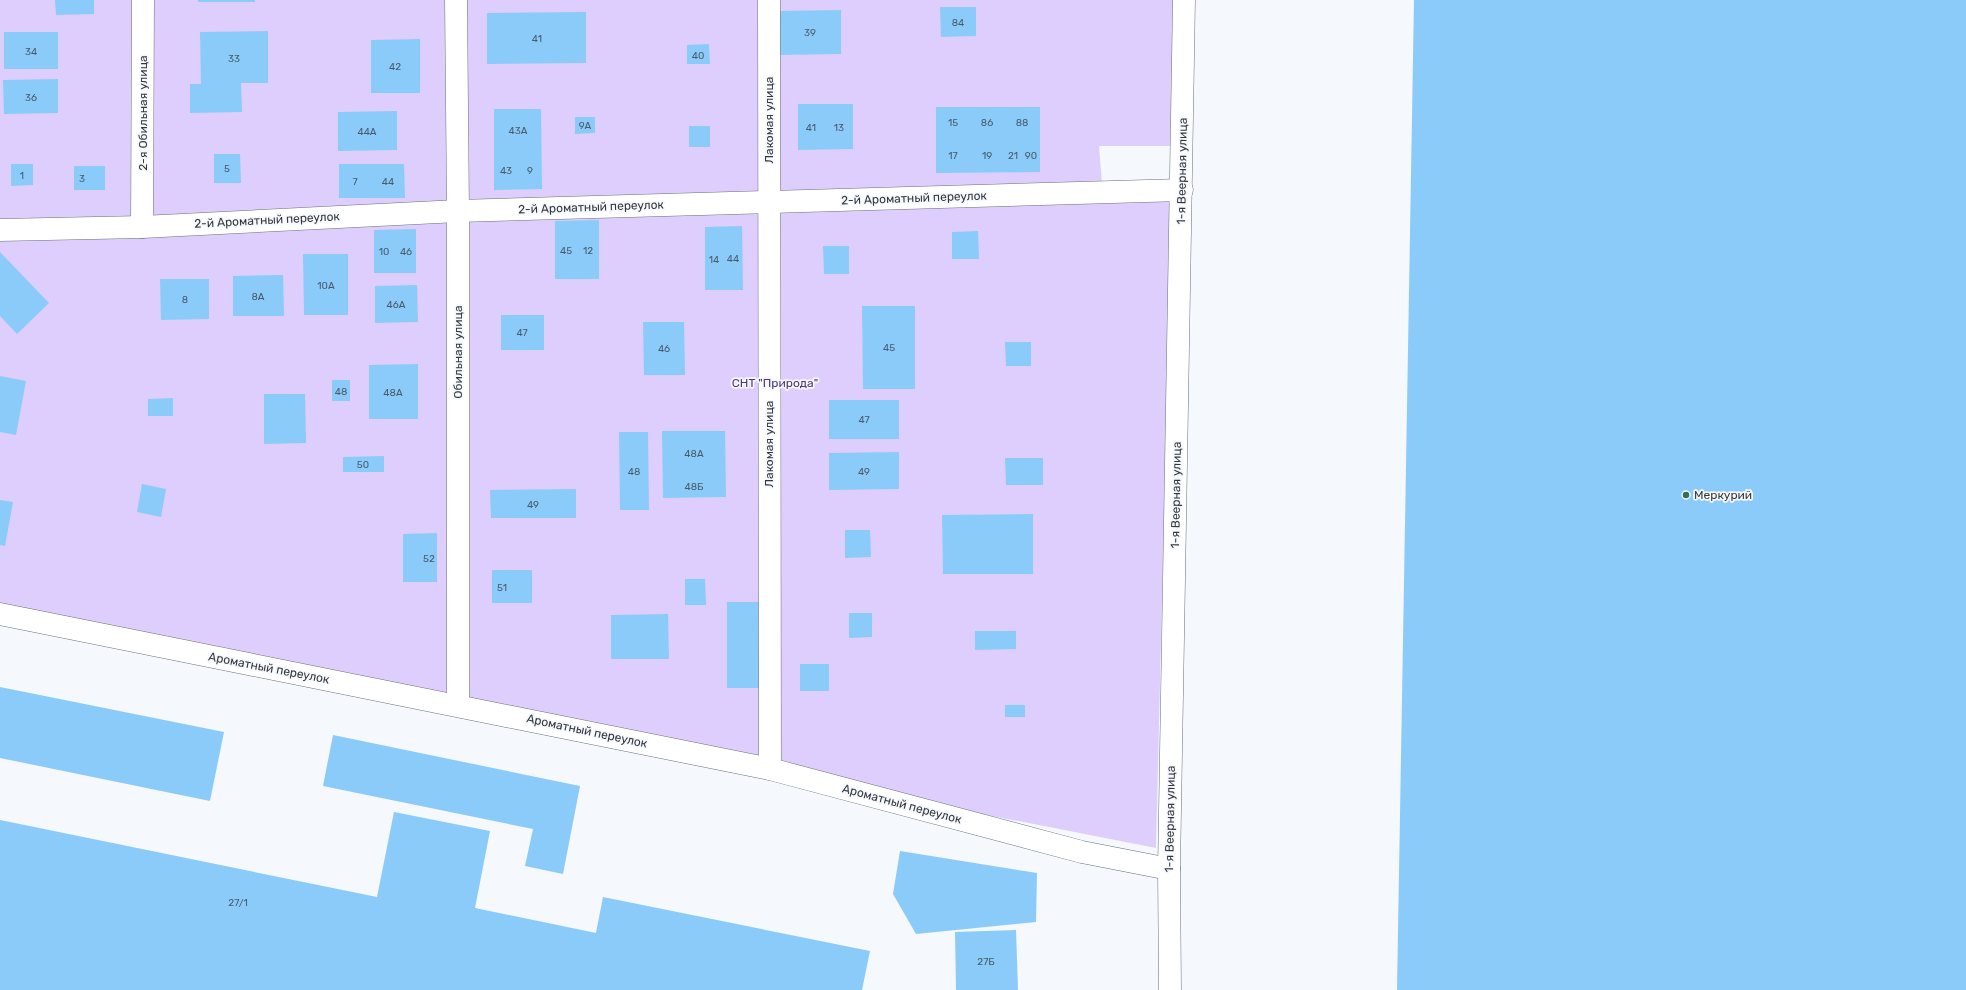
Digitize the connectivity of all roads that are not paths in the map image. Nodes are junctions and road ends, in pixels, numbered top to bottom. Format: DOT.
graph roads {
  1 [pos="143,0"];
  2 [pos="456,0"];
  3 [pos="769,0"];
  4 [pos="1184,0"];
  5 [pos="1182,190"];
  6 [pos="769,202"];
  7 [pos="458,211"];
  8 [pos="142,227"];
  9 [pos="0,230"];
  10 [pos="0,614"];
  11 [pos="458,705"];
  12 [pos="770,769"];
  13 [pos="1169,869"];
  14 [pos="1170,990"];
  1 -- 8 [label="street, 2-я Обильная улица"];
  2 -- 7 [label="street, Обильная улица"];
  3 -- 6 [label="street, Лакомая улица"];
  4 -- 5 [label="street, 1-я Веерная улица"];
  5 -- 6 [label="street, 2-й Ароматный переулок"];
  5 -- 13 [label="street, 1-я Веерная улица"];
  6 -- 7 [label="street, 2-й Ароматный переулок"];
  6 -- 12 [label="street, Лакомая улица"];
  7 -- 8 [label="street, 2-й Ароматный переулок"];
  7 -- 11 [label="street, Обильная улица"];
  8 -- 9 [label="street, 2-й Ароматный переулок"];
  10 -- 11 [label="street, Ароматный переулок"];
  11 -- 12 [label="street, Ароматный переулок"];
  12 -- 13 [label="street, Ароматный переулок"];
  13 -- 14 [label="street, 1-я Веерная улица"];
}
